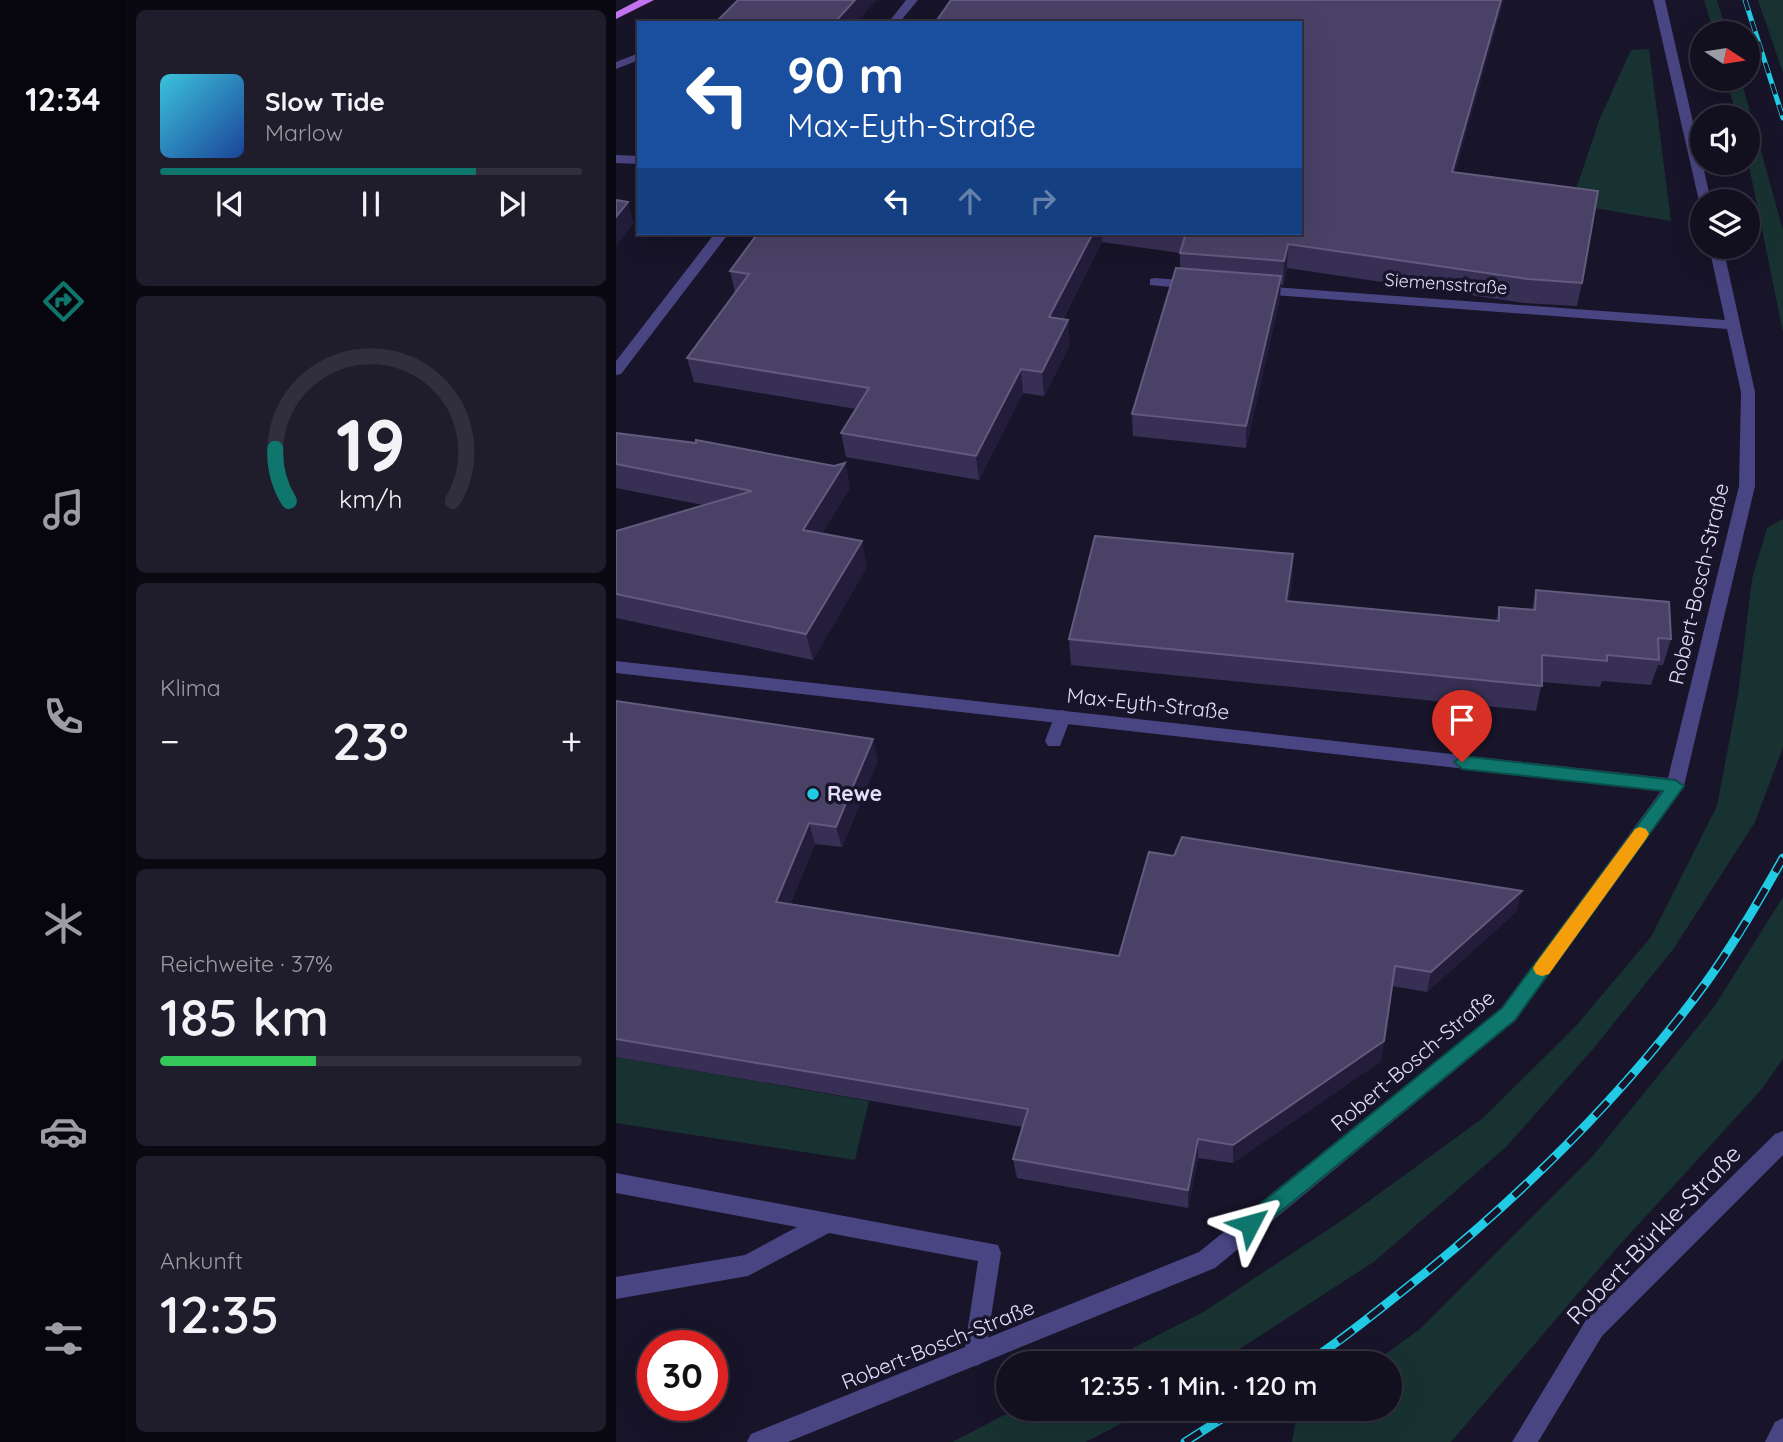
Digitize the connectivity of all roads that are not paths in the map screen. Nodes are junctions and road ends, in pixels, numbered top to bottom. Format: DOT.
graph roads {
  1 [pos="648,0"];
  2 [pos="912,0"];
  3 [pos="1659,0"];
  4 [pos="616,16"];
  5 [pos="895,21"];
  6 [pos="637,56"];
  7 [pos="616,66"];
  8 [pos="616,159"];
  9 [pos="637,160"];
  10 [pos="1702,189"];
  11 [pos="720,235"];
  12 [pos="1719,259"];
  13 [pos="1155,282"];
  14 [pos="1210,286"];
  15 [pos="1237,288"];
  16 [pos="1733,325"];
  17 [pos="616,371"];
  18 [pos="616,667"];
  19 [pos="1062,717"];
  20 [pos="1054,741"];
  21 [pos="1675,786"];
  22 [pos="1783,1141"];
  23 [pos="616,1183"];
  24 [pos="828,1223"];
  25 [pos="616,1288"];
  26 [pos="975,1354"];
  27 [pos="1783,1430"];
  28 [pos="759,1442"];
  29 [pos="1524,1442"];
  30 [pos="1777,1442"];
  1 -- 4 [label="main road"];
  2 -- 5 [label="street"];
  3 -- 10 [label="street"];
  6 -- 7 [label="street"];
  8 -- 9 [label="street"];
  11 -- 17 [label="street"];
  12 -- 16 [label="street, Robert-Bosch-Straße"];
  13 -- 14 [label="street"];
  15 -- 16 [label="street, Siemensstraße"];
  16 -- 21 [label="street, Robert-Bosch-Straße"];
  18 -- 19 [label="street, Max-Eyth-Straße"];
  19 -- 20 [label="street"];
  19 -- 21 [label="street, Max-Eyth-Straße"];
  21 -- 26 [label="street, Robert-Bosch-Straße"];
  22 -- 29 [label="street, Robert-Bürkle-Straße"];
  23 -- 24 [label="street"];
  24 -- 25 [label="street"];
  24 -- 26 [label="street"];
  26 -- 28 [label="street, Robert-Bosch-Straße"];
  27 -- 30 [label="street"];
}
